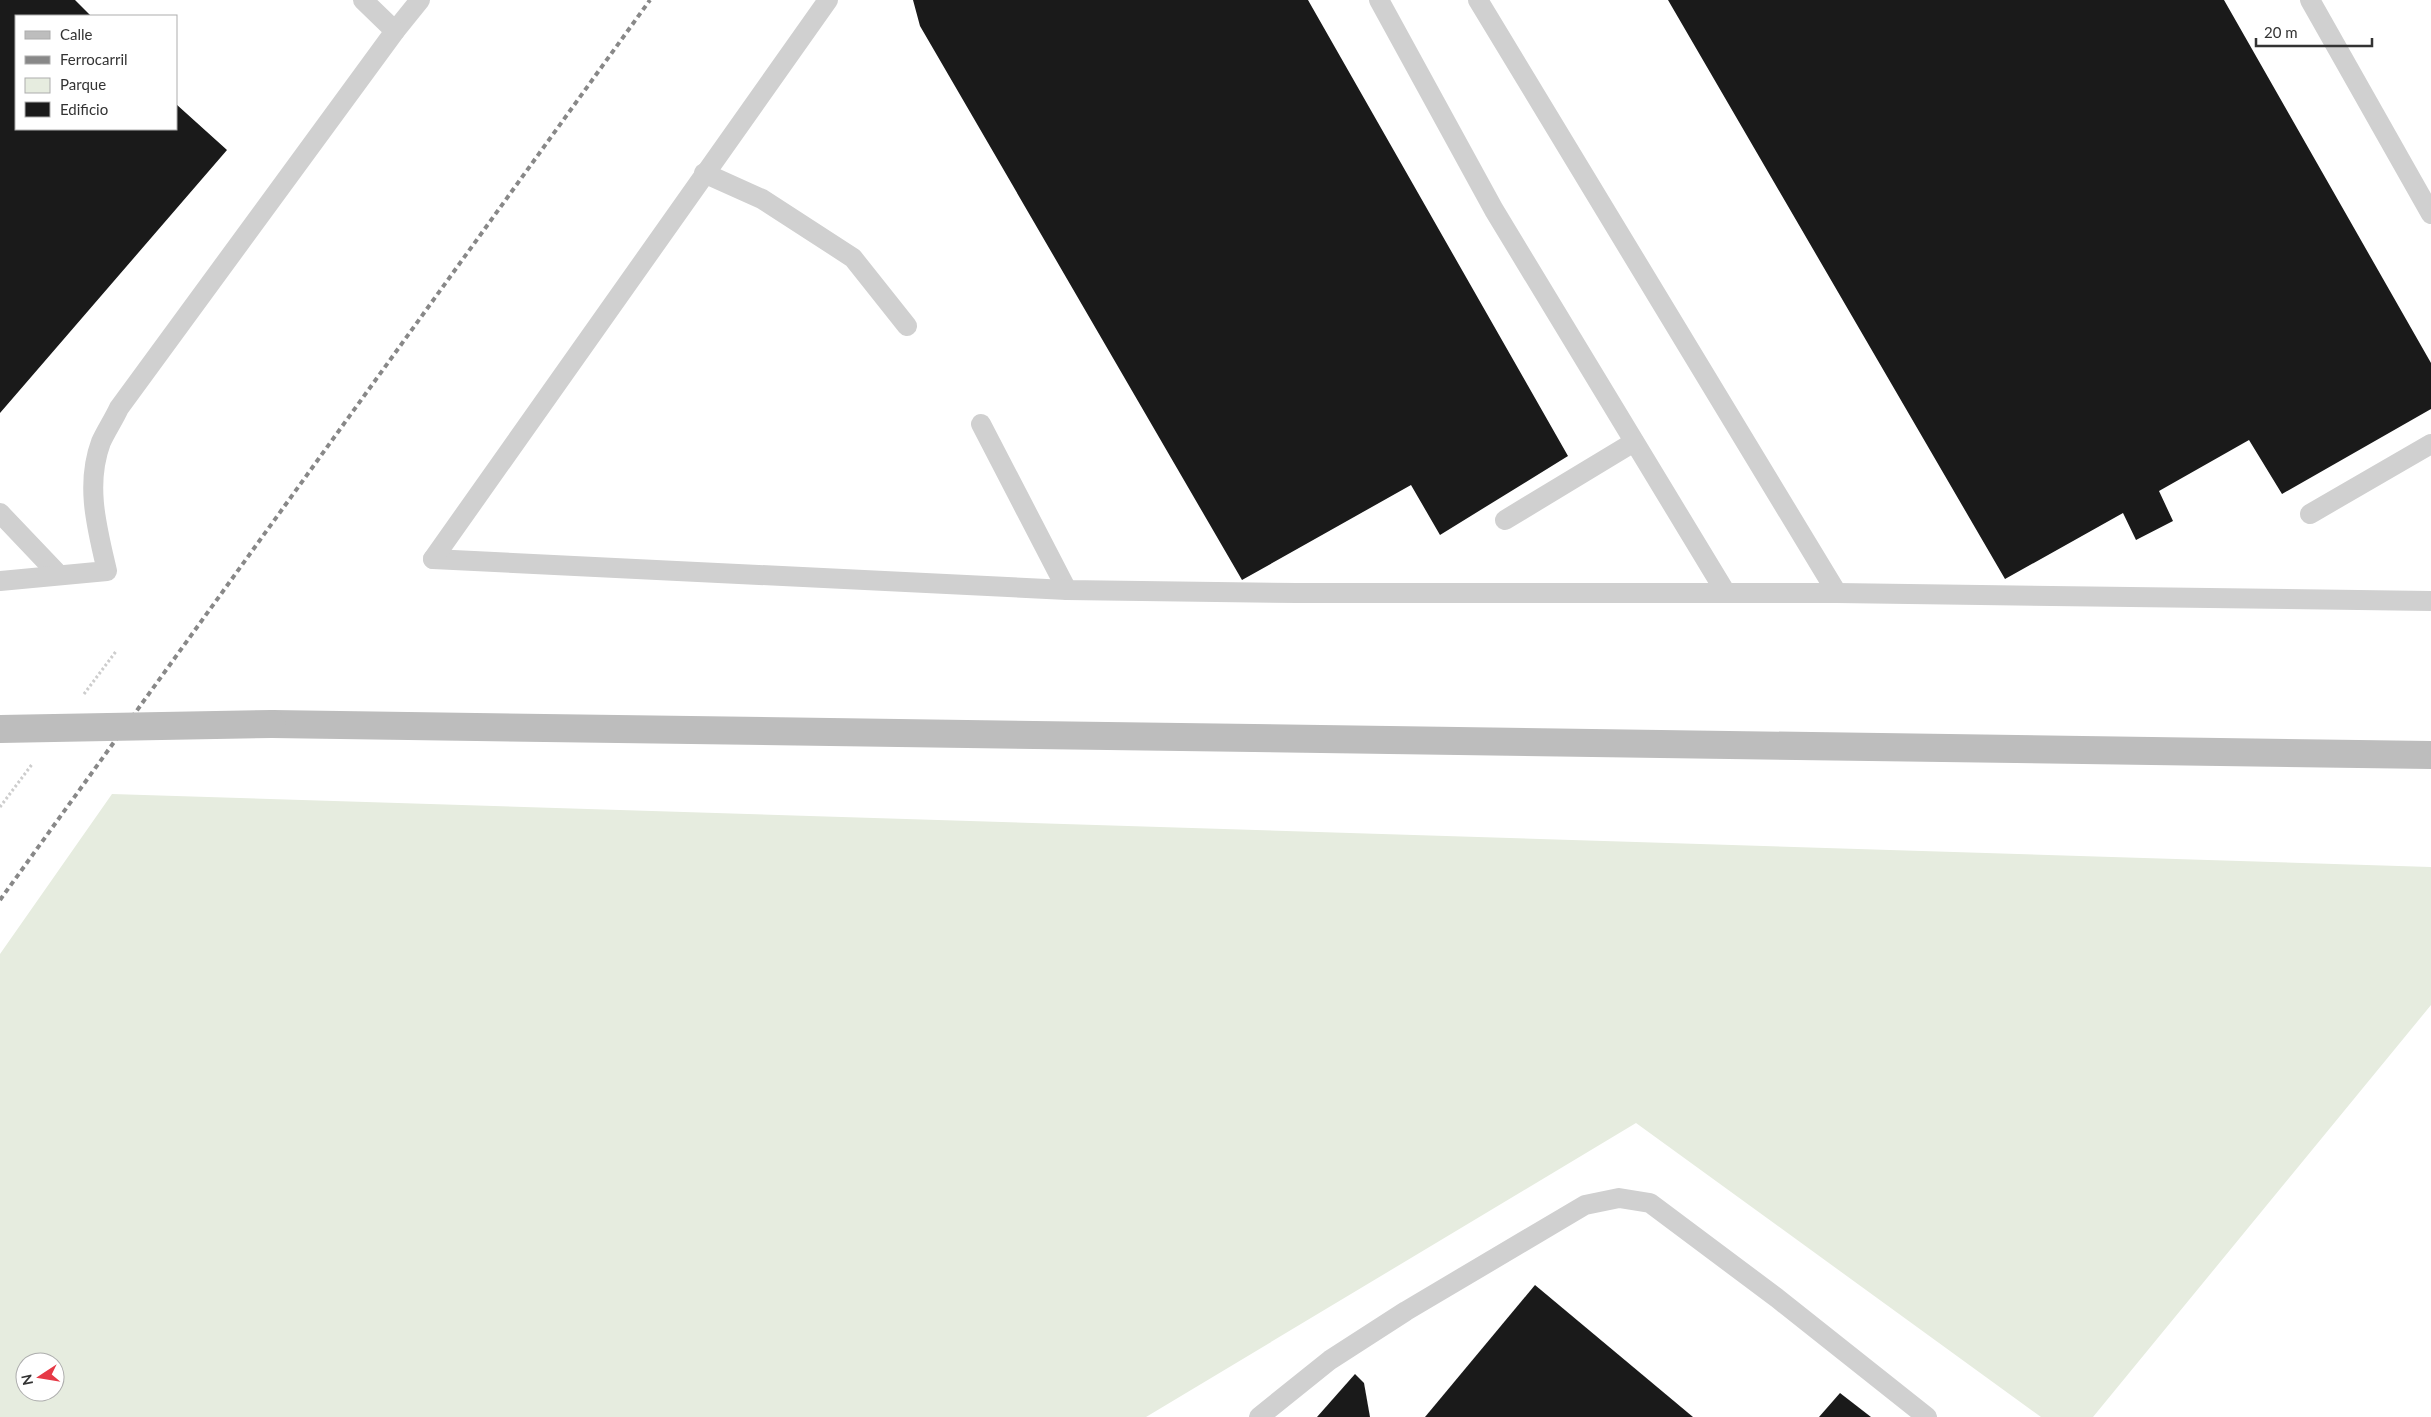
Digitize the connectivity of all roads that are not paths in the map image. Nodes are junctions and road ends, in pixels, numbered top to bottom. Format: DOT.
graph roads {
  1 [pos="363,0"];
  2 [pos="420,0"];
  3 [pos="828,0"];
  4 [pos="1379,0"];
  5 [pos="1478,0"];
  6 [pos="2310,0"];
  7 [pos="395,32"];
  8 [pos="704,173"];
  9 [pos="2431,214"];
  10 [pos="907,326"];
  11 [pos="981,424"];
  12 [pos="1634,442"];
  13 [pos="2431,444"];
  14 [pos="2310,514"];
  15 [pos="1,515"];
  16 [pos="1505,520"];
  17 [pos="59,575"];
  18 [pos="0,580"];
  19 [pos="1067,590"];
  20 [pos="1726,593"];
  21 [pos="1837,593"];
  22 [pos="2431,601"];
  23 [pos="0,729"];
  24 [pos="2431,755"];
  25 [pos="1259,1417"];
  26 [pos="1927,1417"];
  1 -- 7 [label="lane"];
  2 -- 7 [label="lane"];
  3 -- 8 [label="lane"];
  4 -- 12 [label="lane"];
  5 -- 21 [label="lane"];
  6 -- 9 [label="lane"];
  7 -- 17 [label="lane"];
  8 -- 10 [label="lane"];
  8 -- 19 [label="lane"];
  11 -- 19 [label="lane"];
  12 -- 16 [label="lane"];
  12 -- 20 [label="lane"];
  13 -- 14 [label="lane"];
  15 -- 17 [label="lane"];
  17 -- 18 [label="lane"];
  19 -- 20 [label="lane"];
  20 -- 21 [label="lane"];
  21 -- 22 [label="lane"];
  23 -- 24 [label="main road, bridge"];
  25 -- 26 [label="lane"];
}
